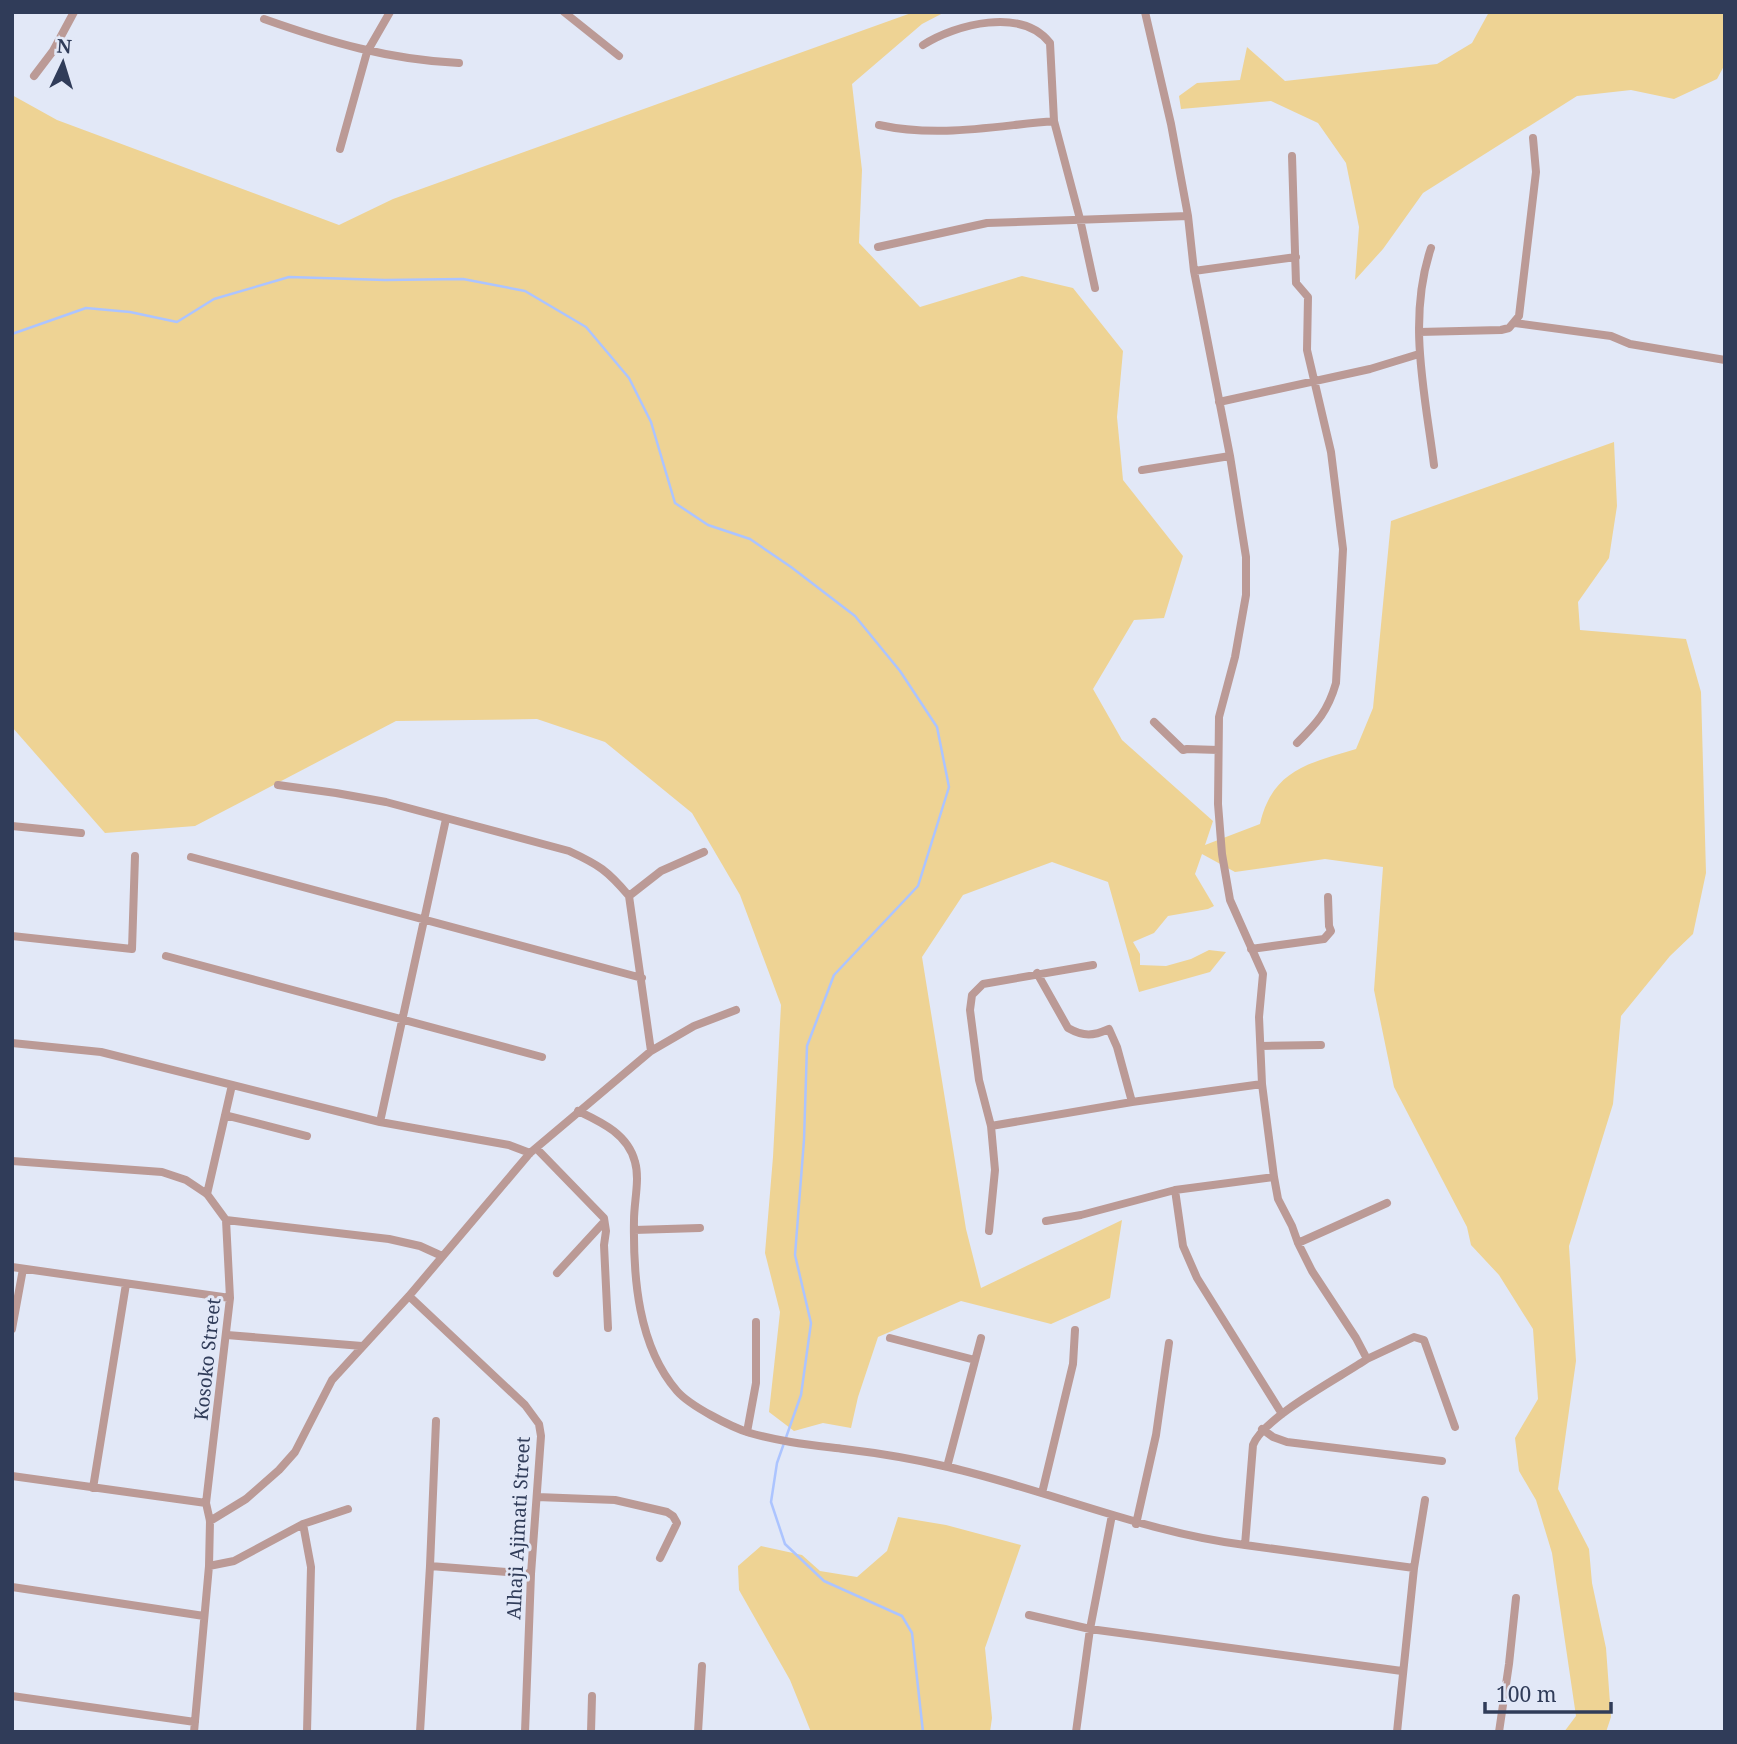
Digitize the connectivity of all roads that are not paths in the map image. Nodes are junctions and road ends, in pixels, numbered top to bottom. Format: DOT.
graph roads {
  1 [pos="62,12"];
  2 [pos="390,12"];
  3 [pos="564,12"];
  4 [pos="1145,12"];
  5 [pos="72,15"];
  6 [pos="264,19"];
  7 [pos="923,45"];
  8 [pos="367,52"];
  9 [pos="619,56"];
  10 [pos="459,63"];
  11 [pos="34,76"];
  12 [pos="1054,121"];
  13 [pos="879,125"];
  14 [pos="1533,138"];
  15 [pos="340,149"];
  16 [pos="1292,156"];
  17 [pos="1188,216"];
  18 [pos="1080,219"];
  19 [pos="878,247"];
  20 [pos="1430,248"];
  21 [pos="1296,257"];
  22 [pos="1194,271"];
  23 [pos="1095,288"];
  24 [pos="1515,323"];
  25 [pos="1419,332"];
  26 [pos="1419,354"];
  27 [pos="1725,360"];
  28 [pos="1316,381"];
  29 [pos="1219,402"];
  30 [pos="1230,456"];
  31 [pos="1434,465"];
  32 [pos="1142,470"];
  33 [pos="1154,722"];
  34 [pos="1297,744"];
  35 [pos="1218,750"];
  36 [pos="278,785"];
  37 [pos="446,819"];
  38 [pos="12,826"];
  39 [pos="80,833"];
  40 [pos="704,852"];
  41 [pos="135,856"];
  42 [pos="191,858"];
  43 [pos="629,896"];
  44 [pos="1328,897"];
  45 [pos="425,922"];
  46 [pos="12,936"];
  47 [pos="1251,948"];
  48 [pos="166,956"];
  49 [pos="1093,965"];
  50 [pos="1037,973"];
  51 [pos="642,978"];
  52 [pos="736,1010"];
  53 [pos="401,1021"];
  54 [pos="12,1043"];
  55 [pos="1321,1045"];
  56 [pos="1261,1046"];
  57 [pos="651,1051"];
  58 [pos="542,1057"];
  59 [pos="1262,1084"];
  60 [pos="232,1085"];
  61 [pos="1132,1102"];
  62 [pos="578,1111"];
  63 [pos="225,1115"];
  64 [pos="380,1122"];
  65 [pos="990,1126"];
  66 [pos="307,1136"];
  67 [pos="533,1151"];
  68 [pos="12,1161"];
  69 [pos="1274,1177"];
  70 [pos="1175,1190"];
  71 [pos="207,1194"];
  72 [pos="1387,1203"];
  73 [pos="226,1220"];
  74 [pos="1046,1221"];
  75 [pos="604,1222"];
  76 [pos="700,1228"];
  77 [pos="634,1230"];
  78 [pos="989,1231"];
  79 [pos="1298,1243"];
  80 [pos="442,1255"];
  81 [pos="12,1267"];
  82 [pos="23,1269"];
  83 [pos="556,1273"];
  84 [pos="127,1284"];
  85 [pos="409,1296"];
  86 [pos="230,1298"];
  87 [pos="756,1322"];
  88 [pos="608,1328"];
  89 [pos="12,1329"];
  90 [pos="1075,1330"];
  91 [pos="227,1335"];
  92 [pos="890,1338"];
  93 [pos="981,1338"];
  94 [pos="1169,1343"];
  95 [pos="362,1346"];
  96 [pos="1367,1359"];
  97 [pos="975,1360"];
  98 [pos="1282,1414"];
  99 [pos="436,1421"];
  100 [pos="1455,1427"];
  101 [pos="1262,1429"];
  102 [pos="747,1432"];
  103 [pos="1443,1461"];
  104 [pos="947,1466"];
  105 [pos="12,1476"];
  106 [pos="93,1489"];
  107 [pos="1042,1493"];
  108 [pos="537,1497"];
  109 [pos="1425,1500"];
  110 [pos="206,1503"];
  111 [pos="348,1509"];
  112 [pos="1112,1515"];
  113 [pos="210,1521"];
  114 [pos="303,1524"];
  115 [pos="1136,1524"];
  116 [pos="1245,1545"];
  117 [pos="660,1558"];
  118 [pos="209,1566"];
  119 [pos="430,1566"];
  120 [pos="1414,1568"];
  121 [pos="531,1574"];
  122 [pos="12,1587"];
  123 [pos="1516,1598"];
  124 [pos="1030,1615"];
  125 [pos="204,1616"];
  126 [pos="1090,1629"];
  127 [pos="702,1666"];
  128 [pos="1402,1671"];
  129 [pos="12,1696"];
  130 [pos="592,1696"];
  131 [pos="195,1722"];
  132 [pos="194,1732"];
  133 [pos="307,1732"];
  134 [pos="420,1732"];
  135 [pos="525,1732"];
  136 [pos="591,1732"];
  137 [pos="698,1732"];
  138 [pos="1076,1732"];
  139 [pos="1397,1732"];
  140 [pos="1499,1732"];
  1 -- 5 [label="street"];
  2 -- 8 [label="street"];
  3 -- 9 [label="street"];
  4 -- 17 [label="street"];
  5 -- 11 [label="street"];
  6 -- 8 [label="street"];
  7 -- 12 [label="street"];
  8 -- 10 [label="street"];
  8 -- 15 [label="street"];
  12 -- 13 [label="street"];
  12 -- 18 [label="street"];
  14 -- 24 [label="street"];
  16 -- 21 [label="street"];
  17 -- 18 [label="street"];
  17 -- 22 [label="street"];
  18 -- 19 [label="street"];
  18 -- 23 [label="street"];
  20 -- 25 [label="street"];
  21 -- 22 [label="street"];
  21 -- 28 [label="street"];
  22 -- 29 [label="street"];
  24 -- 25 [label="street"];
  24 -- 27 [label="street"];
  25 -- 26 [label="street"];
  26 -- 28 [label="street"];
  26 -- 31 [label="street"];
  28 -- 29 [label="street"];
  28 -- 34 [label="street"];
  29 -- 30 [label="street"];
  30 -- 32 [label="street"];
  30 -- 35 [label="street"];
  33 -- 35 [label="street"];
  35 -- 47 [label="street"];
  36 -- 37 [label="street"];
  37 -- 43 [label="street"];
  37 -- 45 [label="street"];
  38 -- 39 [label="street"];
  40 -- 43 [label="street"];
  41 -- 46 [label="street"];
  42 -- 45 [label="street"];
  43 -- 51 [label="street"];
  44 -- 47 [label="street"];
  45 -- 51 [label="street"];
  45 -- 53 [label="street"];
  47 -- 56 [label="street"];
  48 -- 53 [label="street"];
  49 -- 50 [label="street"];
  50 -- 61 [label="street"];
  50 -- 65 [label="street"];
  51 -- 57 [label="street"];
  52 -- 57 [label="street"];
  53 -- 58 [label="street"];
  53 -- 64 [label="street"];
  54 -- 60 [label="street"];
  55 -- 56 [label="street"];
  56 -- 59 [label="street"];
  57 -- 62 [label="street"];
  59 -- 61 [label="street"];
  59 -- 69 [label="street"];
  60 -- 63 [label="street"];
  60 -- 64 [label="street"];
  61 -- 65 [label="street"];
  62 -- 67 [label="street"];
  62 -- 77 [label="street"];
  63 -- 66 [label="street"];
  63 -- 71 [label="street"];
  64 -- 67 [label="street"];
  65 -- 78 [label="street"];
  67 -- 75 [label="street"];
  67 -- 80 [label="street"];
  68 -- 71 [label="street"];
  69 -- 70 [label="street"];
  69 -- 79 [label="street"];
  70 -- 74 [label="street"];
  70 -- 98 [label="street"];
  71 -- 73 [label="street"];
  72 -- 79 [label="street"];
  73 -- 80 [label="street"];
  73 -- 86 [label="street, Kosoko Street"];
  75 -- 83 [label="street"];
  75 -- 88 [label="street"];
  76 -- 77 [label="street"];
  77 -- 102 [label="street"];
  79 -- 96 [label="street"];
  80 -- 85 [label="street"];
  81 -- 82 [label="street"];
  82 -- 84 [label="street"];
  82 -- 89 [label="street"];
  84 -- 86 [label="street"];
  84 -- 106 [label="street"];
  85 -- 95 [label="street"];
  85 -- 108 [label="street, Alhaji Ajimati Street"];
  86 -- 91 [label="street, Kosoko Street"];
  87 -- 102 [label="street"];
  90 -- 107 [label="street"];
  91 -- 95 [label="street"];
  91 -- 110 [label="street, Kosoko Street"];
  92 -- 97 [label="street"];
  93 -- 97 [label="street"];
  94 -- 115 [label="street"];
  95 -- 113 [label="street"];
  96 -- 98 [label="street"];
  96 -- 100 [label="street"];
  97 -- 104 [label="street"];
  98 -- 101 [label="street"];
  99 -- 119 [label="street"];
  101 -- 103 [label="street"];
  101 -- 116 [label="street"];
  102 -- 104 [label="street"];
  104 -- 107 [label="street"];
  105 -- 106 [label="street"];
  106 -- 110 [label="street"];
  107 -- 112 [label="street"];
  108 -- 117 [label="street"];
  108 -- 121 [label="street, Alhaji Ajimati Street"];
  109 -- 120 [label="street"];
  110 -- 113 [label="street, Kosoko Street"];
  111 -- 114 [label="street"];
  112 -- 115 [label="street"];
  112 -- 126 [label="street"];
  113 -- 118 [label="street, Kosoko Street"];
  114 -- 118 [label="street"];
  114 -- 133 [label="street"];
  115 -- 116 [label="street"];
  116 -- 120 [label="street"];
  118 -- 125 [label="street, Kosoko Street"];
  119 -- 121 [label="street"];
  119 -- 134 [label="street"];
  120 -- 128 [label="street"];
  121 -- 135 [label="street, Alhaji Ajimati Street"];
  122 -- 125 [label="street"];
  123 -- 140 [label="street"];
  124 -- 126 [label="street"];
  125 -- 131 [label="street, Kosoko Street"];
  126 -- 128 [label="street"];
  126 -- 138 [label="street"];
  127 -- 137 [label="street"];
  128 -- 139 [label="street"];
  129 -- 131 [label="street"];
  130 -- 136 [label="street"];
  131 -- 132 [label="street, Kosoko Street"];
}
